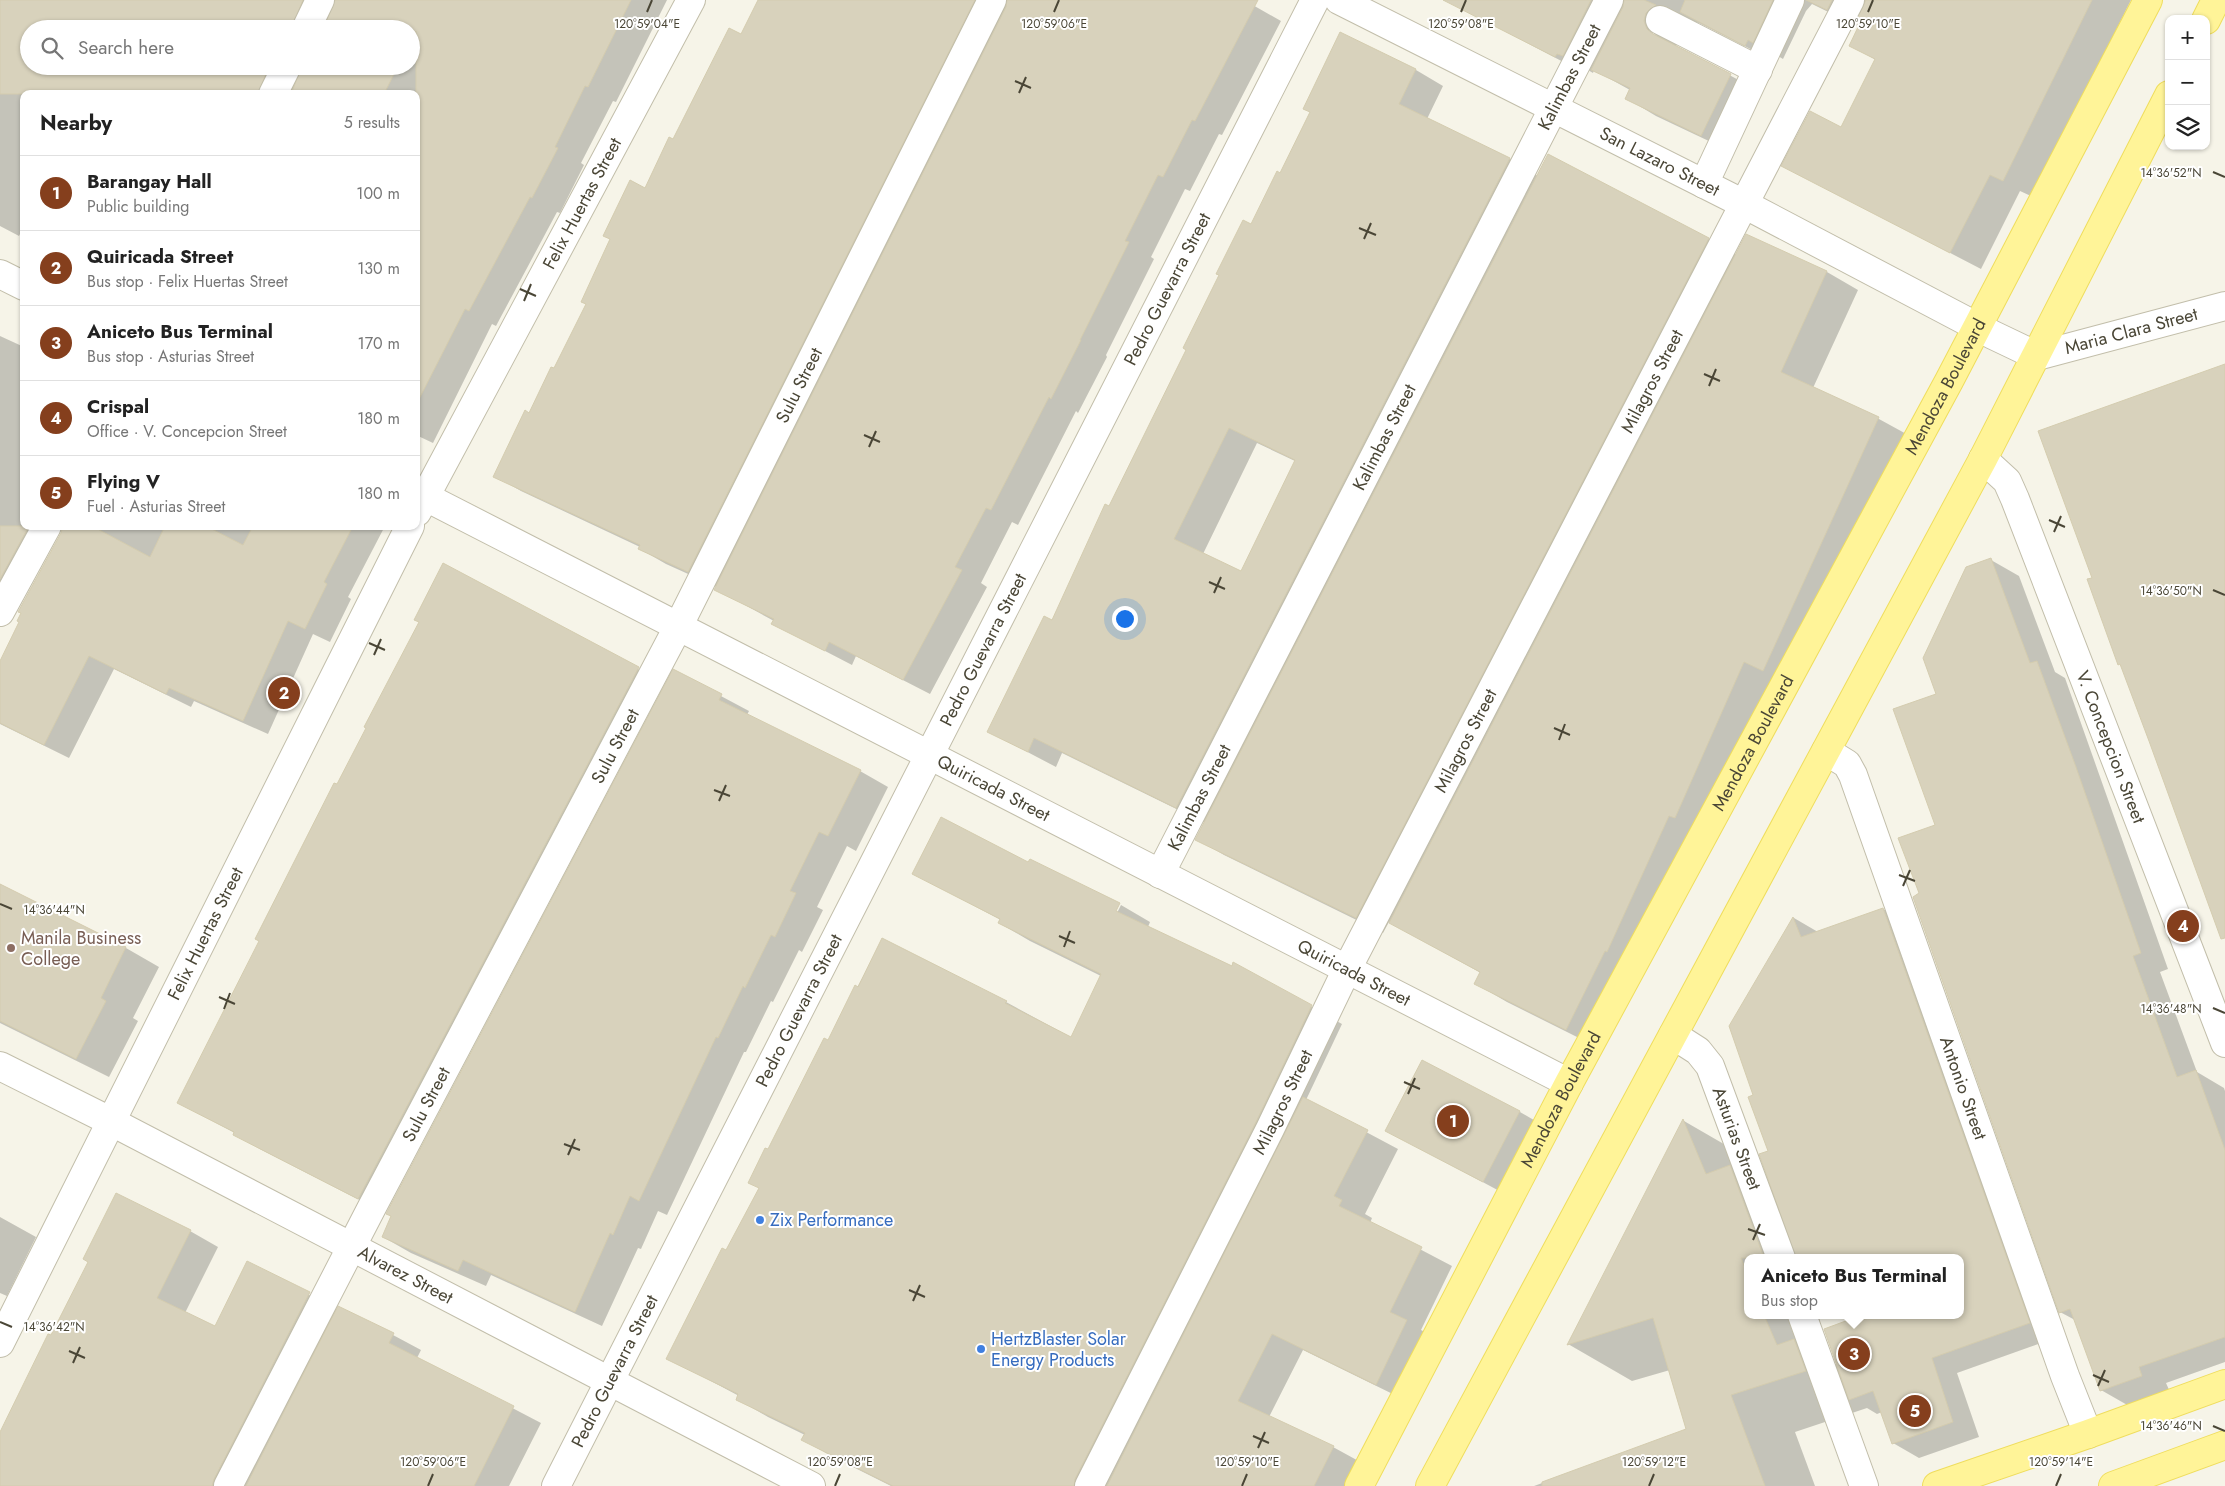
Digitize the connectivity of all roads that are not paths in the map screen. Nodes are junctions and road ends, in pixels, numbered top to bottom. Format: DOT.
graph roads {
  1 [pos="320,0"];
  2 [pos="691,0"];
  3 [pos="992,0"];
  4 [pos="1315,0"];
  5 [pos="1339,0"];
  6 [pos="1609,0"];
  7 [pos="1790,0"];
  8 [pos="1850,0"];
  9 [pos="2148,0"];
  10 [pos="2216,0"];
  11 [pos="2208,15"];
  12 [pos="310,20"];
  13 [pos="1660,20"];
  14 [pos="1758,70"];
  15 [pos="282,75"];
  16 [pos="275,90"];
  17 [pos="2165,103"];
  18 [pos="1554,109"];
  19 [pos="1704,184"];
  20 [pos="1744,204"];
  21 [pos="0,274"];
  22 [pos="20,284"];
  23 [pos="2223,314"];
  24 [pos="1985,331"];
  25 [pos="2037,356"];
  26 [pos="1983,459"];
  27 [pos="420,499"];
  28 [pos="420,501"];
  29 [pos="45,530"];
  30 [pos="408,530"];
  31 [pos="0,612"];
  32 [pos="678,627"];
  33 [pos="1826,751"];
  34 [pos="930,755"];
  35 [pos="1160,874"];
  36 [pos="1347,970"];
  37 [pos="1673,1035"];
  38 [pos="2225,1043"];
  39 [pos="0,1066"];
  40 [pos="1569,1083"];
  41 [pos="112,1122"];
  42 [pos="351,1247"];
  43 [pos="1780,1254"];
  44 [pos="1803,1319"];
  45 [pos="0,1343"];
  46 [pos="609,1381"];
  47 [pos="2225,1384"];
  48 [pos="2088,1434"];
  49 [pos="2225,1445"];
  50 [pos="228,1486"];
  51 [pos="556,1486"];
  52 [pos="811,1486"];
  53 [pos="1089,1486"];
  54 [pos="1359,1486"];
  55 [pos="1430,1486"];
  56 [pos="1864,1486"];
  57 [pos="1937,1486"];
  58 [pos="2113,1486"];
  1 -- 12 [label="street"];
  2 -- 27 [label="street, Felix Huertas Street"];
  3 -- 32 [label="street, Sulu Street"];
  4 -- 34 [label="street, Pedro Guevarra Street"];
  5 -- 18 [label="street, San Lazaro Street"];
  6 -- 18 [label="street, Kalimbas Street"];
  7 -- 14 [label="street"];
  8 -- 20 [label="street, Milagros Street"];
  9 -- 24 [label="main road, Mendoza Boulevard"];
  10 -- 11 [label="main road"];
  13 -- 14 [label="street"];
  14 -- 19 [label="street"];
  15 -- 16 [label="street"];
  17 -- 25 [label="main road"];
  18 -- 19 [label="street, San Lazaro Street"];
  18 -- 35 [label="street, Kalimbas Street"];
  19 -- 20 [label="street, San Lazaro Street"];
  20 -- 24 [label="street, San Lazaro Street"];
  20 -- 36 [label="street, Milagros Street"];
  21 -- 22 [label="street"];
  23 -- 25 [label="street, Maria Clara Street"];
  24 -- 25 [label="street, San Lazaro Street"];
  24 -- 40 [label="main road, Mendoza Boulevard"];
  25 -- 26 [label="main road"];
  26 -- 33 [label="main road"];
  26 -- 38 [label="street, V. Concepcion Street"];
  28 -- 32 [label="street, Quiricada Street"];
  29 -- 31 [label="street"];
  30 -- 41 [label="street, Felix Huertas Street"];
  32 -- 34 [label="street, Quiricada Street"];
  32 -- 42 [label="street, Sulu Street"];
  33 -- 37 [label="main road"];
  33 -- 48 [label="street, Antonio Street"];
  34 -- 35 [label="street, Quiricada Street"];
  34 -- 46 [label="street, Pedro Guevarra Street"];
  35 -- 36 [label="street, Quiricada Street"];
  36 -- 40 [label="street, Quiricada Street"];
  36 -- 53 [label="street, Milagros Street"];
  37 -- 43 [label="street, Asturias Street"];
  37 -- 55 [label="main road"];
  39 -- 41 [label="street, Alvarez Street"];
  40 -- 54 [label="main road, Mendoza Boulevard"];
  41 -- 42 [label="street, Alvarez Street"];
  41 -- 45 [label="street, Felix Huertas Street"];
  42 -- 46 [label="street, Alvarez Street"];
  42 -- 50 [label="street, Sulu Street"];
  44 -- 56 [label="street"];
  46 -- 51 [label="street, Pedro Guevarra Street"];
  46 -- 52 [label="street, Alvarez Street"];
  47 -- 48 [label="main road"];
  48 -- 57 [label="main road"];
  49 -- 58 [label="main road"];
}
